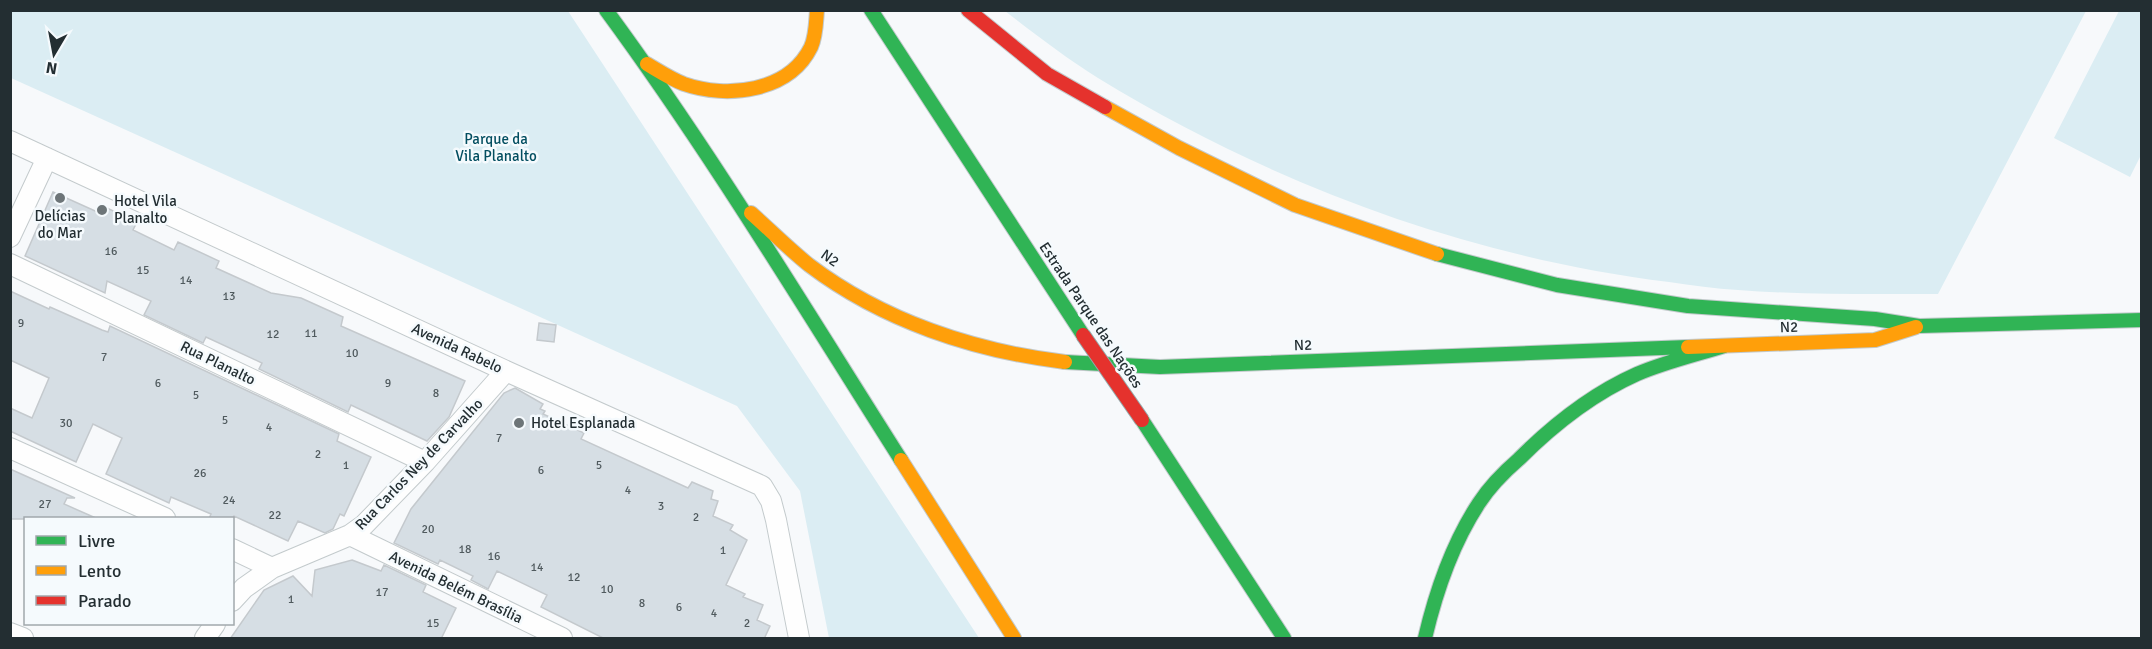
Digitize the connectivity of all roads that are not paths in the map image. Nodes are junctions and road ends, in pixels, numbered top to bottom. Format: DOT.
graph roads {
  1 [pos="606,10"];
  2 [pos="817,10"];
  3 [pos="871,10"];
  4 [pos="968,10"];
  5 [pos="645,63"];
  6 [pos="10,141"];
  7 [pos="47,158"];
  8 [pos="734,198"];
  9 [pos="10,237"];
  10 [pos="10,264"];
  11 [pos="2142,320"];
  12 [pos="1919,326"];
  13 [pos="1724,346"];
  14 [pos="506,371"];
  15 [pos="10,448"];
  16 [pos="425,462"];
  17 [pos="161,517"];
  18 [pos="350,535"];
  19 [pos="234,550"];
  20 [pos="272,568"];
  21 [pos="234,599"];
  22 [pos="1002,622"];
  23 [pos="214,625"];
  24 [pos="10,633"];
  25 [pos="23,639"];
  26 [pos="205,639"];
  27 [pos="562,639"];
  28 [pos="799,639"];
  29 [pos="1009,639"];
  30 [pos="1014,639"];
  31 [pos="1284,639"];
  32 [pos="1425,639"];
  1 -- 5 [label="main road"];
  2 -- 5 [label="main road"];
  3 -- 31 [label="main road, Estrada Parque das Nações, bridge"];
  4 -- 12 [label="main road, N2"];
  5 -- 8 [label="main road"];
  6 -- 7 [label="street, Avenida Rabelo"];
  7 -- 9 [label="street"];
  7 -- 14 [label="street, Avenida Rabelo"];
  8 -- 13 [label="main road, N2"];
  8 -- 22 [label="main road"];
  10 -- 16 [label="street, Rua Planalto"];
  11 -- 12 [label="main road, N2"];
  12 -- 13 [label="main road, N2"];
  13 -- 32 [label="main road"];
  14 -- 16 [label="street, Rua Carlos Ney de Carvalho"];
  14 -- 28 [label="street, Avenida Rabelo"];
  15 -- 17 [label="street"];
  16 -- 18 [label="street, Rua Carlos Ney de Carvalho"];
  18 -- 20 [label="street, Rua Carlos Ney de Carvalho"];
  18 -- 27 [label="street, Avenida Belém Brasília"];
  19 -- 20 [label="street"];
  20 -- 21 [label="street, Rua Carlos Ney de Carvalho"];
  22 -- 29 [label="main road"];
  22 -- 30 [label="main road"];
  23 -- 26 [label="street"];
  24 -- 25 [label="street"];
}
